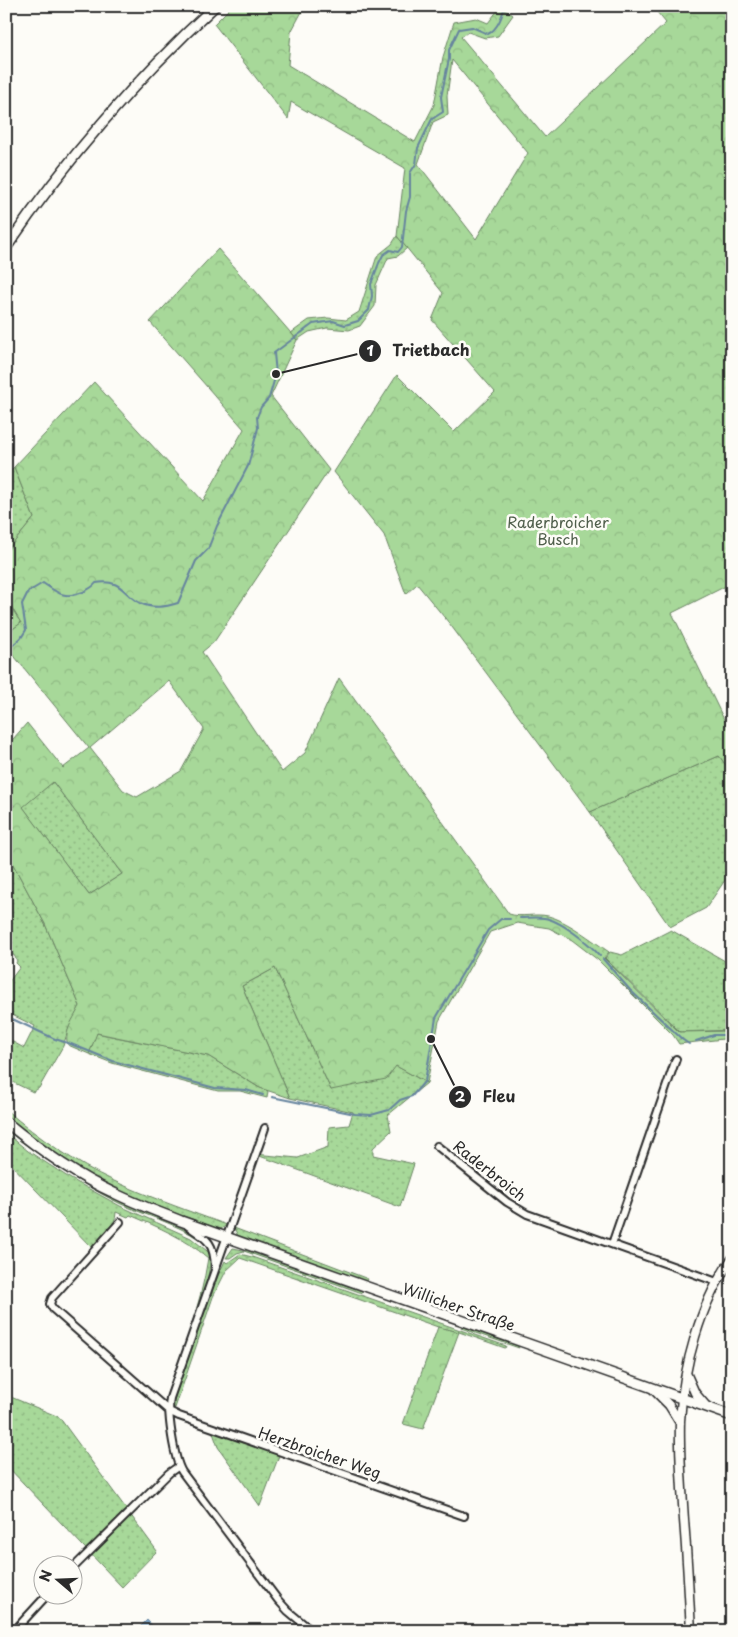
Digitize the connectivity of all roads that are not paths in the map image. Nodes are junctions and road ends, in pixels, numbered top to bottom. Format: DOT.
graph roads {
  1 [pos="214,6"];
  2 [pos="6,248"];
  3 [pos="676,1059"];
  4 [pos="6,1122"];
  5 [pos="265,1128"];
  6 [pos="437,1146"];
  7 [pos="182,1221"];
  8 [pos="120,1222"];
  9 [pos="226,1238"];
  10 [pos="612,1244"];
  11 [pos="732,1259"];
  12 [pos="215,1270"];
  13 [pos="717,1282"];
  14 [pos="687,1374"];
  15 [pos="651,1388"];
  16 [pos="682,1399"];
  17 [pos="709,1408"];
  18 [pos="168,1411"];
  19 [pos="732,1416"];
  20 [pos="680,1423"];
  21 [pos="179,1466"];
  22 [pos="464,1516"];
  23 [pos="82,1559"];
  24 [pos="39,1604"];
  25 [pos="14,1631"];
  26 [pos="312,1631"];
  27 [pos="691,1631"];
  1 -- 2 [label="main road"];
  3 -- 10 [label="street"];
  4 -- 7 [label="main road, Willicher Straße"];
  5 -- 9 [label="street"];
  6 -- 10 [label="street, Raderbroich"];
  7 -- 9 [label="main road, Willicher Straße"];
  7 -- 12 [label="street"];
  8 -- 18 [label="street, Herzbroicher Weg"];
  9 -- 12 [label="street"];
  9 -- 15 [label="main road, Willicher Straße"];
  10 -- 13 [label="street, Raderbroich"];
  11 -- 13 [label="street"];
  12 -- 18 [label="street"];
  13 -- 14 [label="street"];
  14 -- 16 [label="street"];
  14 -- 17 [label="street"];
  15 -- 16 [label="main road, Willicher Straße"];
  15 -- 20 [label="street"];
  16 -- 17 [label="main road, Willicher Straße"];
  16 -- 20 [label="street"];
  17 -- 19 [label="main road, Willicher Straße"];
  18 -- 21 [label="street"];
  18 -- 22 [label="street, Herzbroicher Weg"];
  20 -- 27 [label="street"];
  21 -- 23 [label="street"];
  21 -- 26 [label="street"];
  24 -- 25 [label="street"];
}
